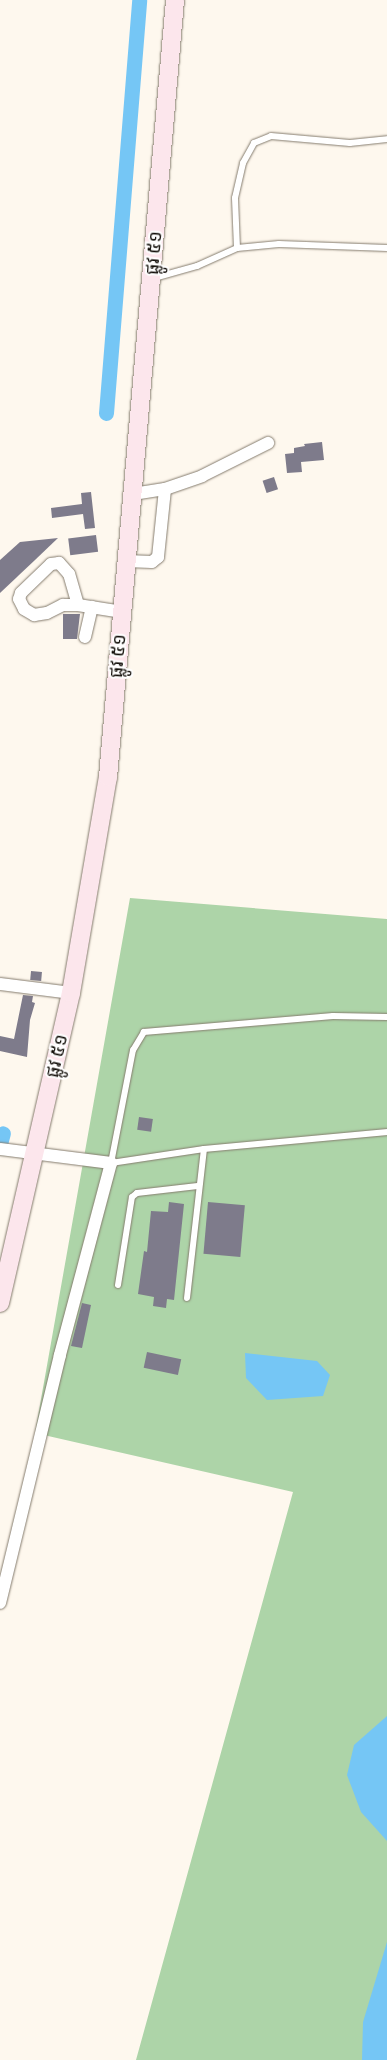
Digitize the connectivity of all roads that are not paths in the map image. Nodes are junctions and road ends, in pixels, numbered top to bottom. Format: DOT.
graph roads {
  1 [pos="175,0"];
  2 [pos="387,139"];
  3 [pos="237,248"];
  4 [pos="387,248"];
  5 [pos="152,279"];
  6 [pos="268,443"];
  7 [pos="151,491"];
  8 [pos="139,562"];
  9 [pos="78,605"];
  10 [pos="92,607"];
  11 [pos="122,612"];
  12 [pos="85,637"];
  13 [pos="0,984"];
  14 [pos="72,993"];
  15 [pos="387,1017"];
  16 [pos="387,1132"];
  17 [pos="204,1149"];
  18 [pos="4,1150"];
  19 [pos="39,1156"];
  20 [pos="111,1163"];
  21 [pos="198,1186"];
  22 [pos="118,1285"];
  23 [pos="187,1298"];
  24 [pos="0,1303"];
  25 [pos="0,1603"];
  1 -- 5 [label="main road, ផ្លូវ ៥១"];
  2 -- 3 [label="lane"];
  3 -- 4 [label="lane"];
  3 -- 5 [label="lane"];
  5 -- 7 [label="main road, ផ្លូវ ៥១"];
  6 -- 7 [label="street"];
  7 -- 8 [label="main road, ផ្លូវ ៥១"];
  7 -- 8 [label="street"];
  8 -- 11 [label="main road, ផ្លូវ ៥១"];
  9 -- 9 [label="street"];
  9 -- 10 [label="street"];
  10 -- 11 [label="street"];
  10 -- 12 [label="street"];
  11 -- 14 [label="main road, ផ្លូវ ៥១"];
  13 -- 14 [label="street"];
  14 -- 19 [label="main road, ផ្លូវ ៥១"];
  15 -- 20 [label="lane"];
  16 -- 17 [label="lane"];
  17 -- 20 [label="lane"];
  17 -- 21 [label="lane"];
  18 -- 19 [label="street"];
  19 -- 20 [label="street"];
  19 -- 24 [label="main road, ផ្លូវ ៥១"];
  20 -- 25 [label="street"];
  21 -- 22 [label="lane"];
  21 -- 23 [label="lane"];
}
